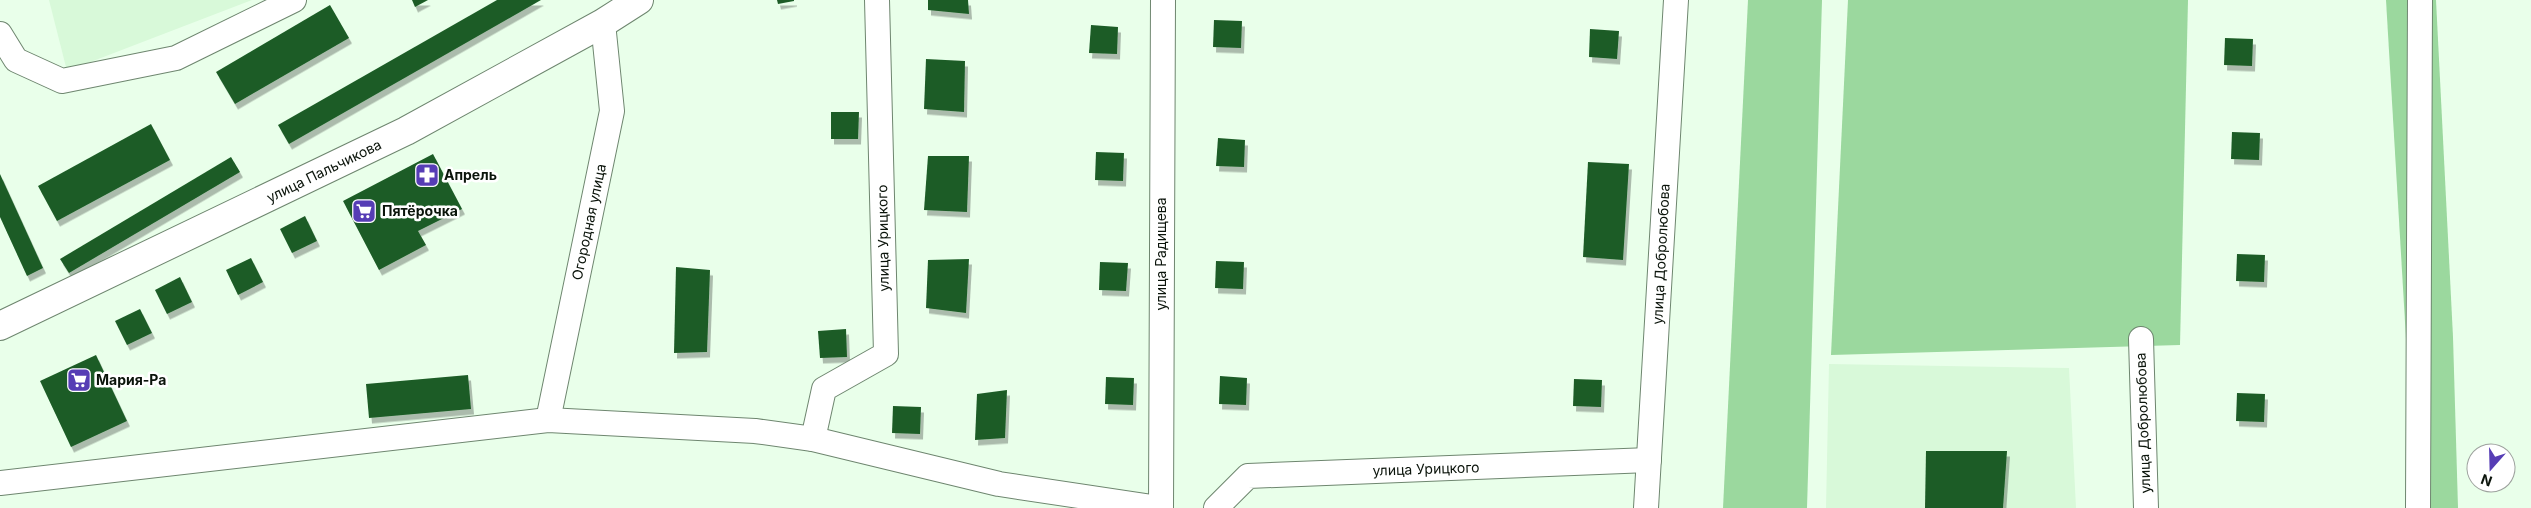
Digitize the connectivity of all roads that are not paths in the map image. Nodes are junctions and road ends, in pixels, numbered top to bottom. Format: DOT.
graph roads {
  1 [pos="294,0"];
  2 [pos="639,0"];
  3 [pos="877,0"];
  4 [pos="1163,0"];
  5 [pos="1676,0"];
  6 [pos="2420,0"];
  7 [pos="603,23"];
  8 [pos="0,34"];
  9 [pos="0,326"];
  10 [pos="2141,339"];
  11 [pos="548,420"];
  12 [pos="812,439"];
  13 [pos="1649,460"];
  14 [pos="0,483"];
  15 [pos="1160,508"];
  16 [pos="1216,508"];
  17 [pos="1646,508"];
  18 [pos="2146,508"];
  19 [pos="2418,508"];
  1 -- 8 [label="street"];
  2 -- 7 [label="main road, улица Пальчикова"];
  3 -- 12 [label="street, улица Урицкого"];
  4 -- 15 [label="street, улица Радищева"];
  5 -- 13 [label="street, улица Добролюбова"];
  6 -- 19 [label="street"];
  7 -- 9 [label="main road, улица Пальчикова"];
  7 -- 11 [label="street, Огородная улица"];
  10 -- 18 [label="street, улица Добролюбова"];
  11 -- 12 [label="street"];
  11 -- 14 [label="street"];
  12 -- 15 [label="street"];
  13 -- 16 [label="street, улица Урицкого"];
  13 -- 17 [label="street, улица Добролюбова"];
}
